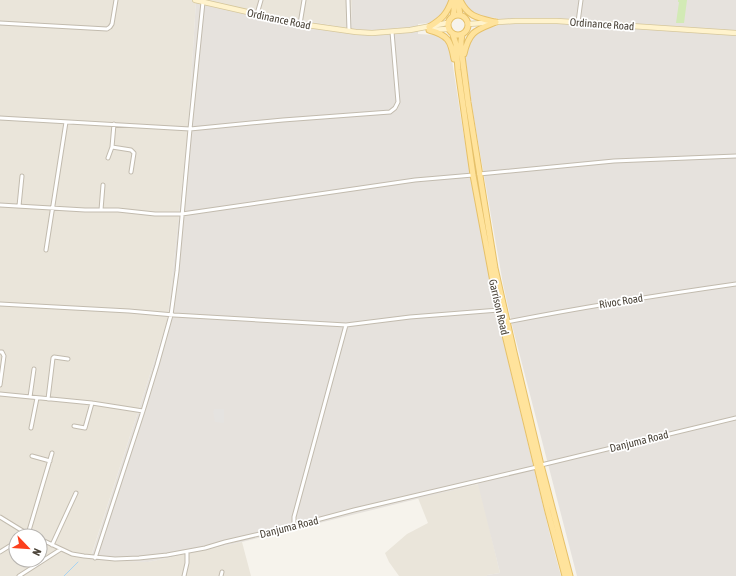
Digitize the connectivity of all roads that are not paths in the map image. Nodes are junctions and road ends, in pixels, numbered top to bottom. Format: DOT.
graph roads {
  1 [pos="116,0"];
  2 [pos="195,0"];
  3 [pos="261,0"];
  4 [pos="304,0"];
  5 [pos="348,0"];
  6 [pos="453,0"];
  7 [pos="459,0"];
  8 [pos="581,0"];
  9 [pos="203,2"];
  10 [pos="218,3"];
  11 [pos="257,14"];
  12 [pos="460,15"];
  13 [pos="453,16"];
  14 [pos="496,22"];
  15 [pos="578,22"];
  16 [pos="0,23"];
  17 [pos="300,24"];
  18 [pos="468,24"];
  19 [pos="448,26"];
  20 [pos="429,28"];
  21 [pos="349,31"];
  22 [pos="392,32"];
  23 [pos="736,33"];
  24 [pos="453,35"];
  25 [pos="462,35"];
  26 [pos="463,63"];
  27 [pos="458,70"];
  28 [pos="0,119"];
  29 [pos="66,122"];
  30 [pos="114,124"];
  31 [pos="190,129"];
  32 [pos="112,147"];
  33 [pos="736,156"];
  34 [pos="108,158"];
  35 [pos="131,172"];
  36 [pos="476,174"];
  37 [pos="22,176"];
  38 [pos="103,185"];
  39 [pos="0,205"];
  40 [pos="19,206"];
  41 [pos="52,208"];
  42 [pos="101,210"];
  43 [pos="182,214"];
  44 [pos="46,250"];
  45 [pos="736,284"];
  46 [pos="0,304"];
  47 [pos="499,310"];
  48 [pos="171,315"];
  49 [pos="507,322"];
  50 [pos="346,325"];
  51 [pos="0,352"];
  52 [pos="68,359"];
  53 [pos="34,369"];
  54 [pos="0,385"];
  55 [pos="0,394"];
  56 [pos="30,397"];
  57 [pos="37,398"];
  58 [pos="48,399"];
  59 [pos="92,403"];
  60 [pos="143,410"];
  61 [pos="736,418"];
  62 [pos="74,426"];
  63 [pos="31,428"];
  64 [pos="52,453"];
  65 [pos="32,456"];
  66 [pos="50,461"];
  67 [pos="539,466"];
  68 [pos="76,493"];
  69 [pos="0,518"];
  70 [pos="294,526"];
  71 [pos="18,528"];
  72 [pos="29,528"];
  73 [pos="48,543"];
  74 [pos="52,545"];
  75 [pos="60,549"];
  76 [pos="187,552"];
  77 [pos="95,558"];
  78 [pos="19,576"];
  79 [pos="184,576"];
  80 [pos="565,576"];
  81 [pos="570,576"];
  1 -- 16 [label="street"];
  2 -- 9 [label="street, Ordinance Road"];
  3 -- 11 [label="street"];
  4 -- 17 [label="street"];
  5 -- 21 [label="street"];
  6 -- 13 [label="main road"];
  6 -- 20 [label="main road"];
  7 -- 12 [label="main road"];
  7 -- 14 [label="main road"];
  8 -- 15 [label="street"];
  9 -- 10 [label="street, Ordinance Road"];
  9 -- 31 [label="street"];
  10 -- 11 [label="street, Ordinance Road"];
  11 -- 17 [label="street, Ordinance Road"];
  12 -- 13 [label="main road"];
  12 -- 18 [label="main road"];
  13 -- 19 [label="main road"];
  14 -- 15 [label="street, Ordinance Road"];
  14 -- 18 [label="street, Ordinance Road"];
  14 -- 26 [label="main road"];
  15 -- 23 [label="street, Ordinance Road"];
  17 -- 21 [label="street, Ordinance Road"];
  18 -- 25 [label="main road"];
  19 -- 20 [label="street, Ordinance Road"];
  19 -- 24 [label="main road"];
  20 -- 22 [label="street, Ordinance Road"];
  20 -- 27 [label="main road"];
  21 -- 22 [label="street, Ordinance Road"];
  22 -- 31 [label="street"];
  24 -- 25 [label="main road"];
  24 -- 27 [label="main road, Garrison Road"];
  25 -- 26 [label="main road, Garrison Road"];
  26 -- 36 [label="main road, Garrison Road"];
  27 -- 36 [label="main road, Garrison Road"];
  28 -- 29 [label="street"];
  29 -- 30 [label="street"];
  29 -- 41 [label="street"];
  30 -- 31 [label="street"];
  30 -- 32 [label="street"];
  31 -- 43 [label="street"];
  32 -- 34 [label="street"];
  32 -- 35 [label="street"];
  33 -- 36 [label="street"];
  36 -- 43 [label="street"];
  36 -- 47 [label="main road, Garrison Road"];
  36 -- 49 [label="main road, Garrison Road"];
  37 -- 40 [label="street"];
  38 -- 42 [label="street"];
  39 -- 40 [label="street"];
  40 -- 41 [label="street"];
  41 -- 42 [label="street"];
  41 -- 44 [label="street"];
  42 -- 43 [label="street"];
  43 -- 48 [label="street"];
  45 -- 49 [label="street, Rivoc Road"];
  46 -- 48 [label="street"];
  47 -- 50 [label="street"];
  47 -- 67 [label="main road, Garrison Road"];
  48 -- 50 [label="street"];
  48 -- 60 [label="street"];
  49 -- 67 [label="main road, Garrison Road"];
  50 -- 70 [label="street"];
  51 -- 54 [label="street"];
  52 -- 58 [label="street"];
  53 -- 56 [label="street"];
  55 -- 56 [label="street"];
  56 -- 57 [label="street"];
  57 -- 58 [label="street"];
  57 -- 63 [label="street"];
  58 -- 59 [label="street"];
  59 -- 60 [label="street"];
  59 -- 62 [label="street"];
  60 -- 77 [label="street"];
  61 -- 67 [label="street, Danjuma Road"];
  64 -- 66 [label="street"];
  65 -- 66 [label="street"];
  66 -- 72 [label="street"];
  67 -- 70 [label="street, Danjuma Road"];
  67 -- 80 [label="main road, Garrison Road"];
  67 -- 81 [label="main road, Garrison Road"];
  68 -- 74 [label="street"];
  69 -- 71 [label="street"];
  70 -- 76 [label="street, Danjuma Road"];
  73 -- 74 [label="street, Danjuma Road"];
  74 -- 75 [label="street, Danjuma Road"];
  75 -- 77 [label="street, Danjuma Road"];
  75 -- 78 [label="street"];
  76 -- 77 [label="street, Danjuma Road"];
  76 -- 79 [label="street"];
}
